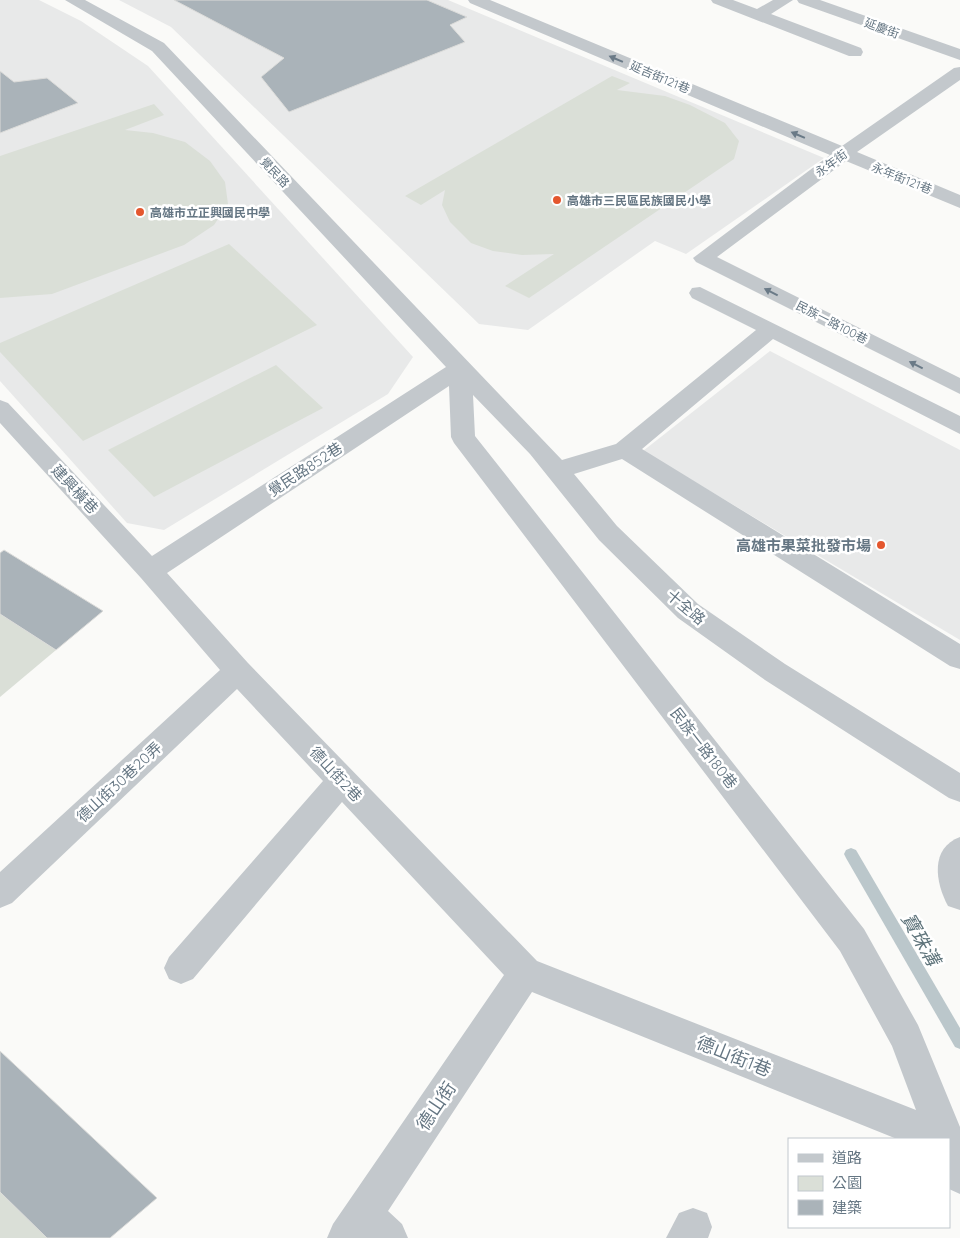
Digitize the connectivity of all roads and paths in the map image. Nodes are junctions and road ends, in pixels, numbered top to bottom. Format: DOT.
graph roads {
  1 [pos="73,0"];
  2 [pos="476,0"];
  3 [pos="719,0"];
  4 [pos="785,0"];
  5 [pos="804,0"];
  6 [pos="759,14"];
  7 [pos="855,52"];
  8 [pos="960,55"];
  9 [pos="960,72"];
  10 [pos="843,154"];
  11 [pos="960,202"];
  12 [pos="703,258"];
  13 [pos="700,294"];
  14 [pos="771,329"];
  15 [pos="460,368"];
  16 [pos="960,387"];
  17 [pos="0,408"];
  18 [pos="960,426"];
  19 [pos="625,450"];
  20 [pos="558,470"];
  21 [pos="150,571"];
  22 [pos="960,658"];
  23 [pos="238,671"];
  24 [pos="342,780"];
  25 [pos="960,789"];
  26 [pos="960,850"];
  27 [pos="0,893"];
  28 [pos="960,894"];
  29 [pos="181,968"];
  30 [pos="525,973"];
  31 [pos="942,1138"];
  32 [pos="945,1138"];
  33 [pos="950,1149"];
  34 [pos="960,1175"];
  35 [pos="366,1230"];
  1 -- 15 [label="street, 覺民路"];
  10 -- 2 [label="street, 延吉街121巷, one-way"];
  3 -- 6 [label="street"];
  4 -- 6 [label="street"];
  5 -- 8 [label="street, 延慶街"];
  6 -- 7 [label="street"];
  9 -- 10 [label="street, 永年街"];
  10 -- 11 [label="street, 永年街121巷"];
  10 -- 12 [label="street, 永年街"];
  16 -- 12 [label="street, 民族一路100巷, one-way"];
  13 -- 14 [label="street"];
  14 -- 18 [label="street"];
  14 -- 19 [label="street"];
  15 -- 20 [label="street, 十全路"];
  15 -- 21 [label="street, 覺民路852巷"];
  15 -- 32 [label="street, 民族一路180巷"];
  17 -- 21 [label="street, 建興橫巷"];
  19 -- 20 [label="street"];
  19 -- 22 [label="street"];
  20 -- 25 [label="street, 十全路"];
  21 -- 23 [label="street, 德山街2巷"];
  23 -- 24 [label="street, 德山街2巷"];
  23 -- 27 [label="street, 德山街30巷20弄"];
  24 -- 29 [label="street"];
  24 -- 30 [label="street, 德山街2巷"];
  26 -- 28 [label="street"];
  30 -- 31 [label="street, 德山街1巷"];
  30 -- 35 [label="street, 德山街"];
  33 -- 34 [label="street"];
}
